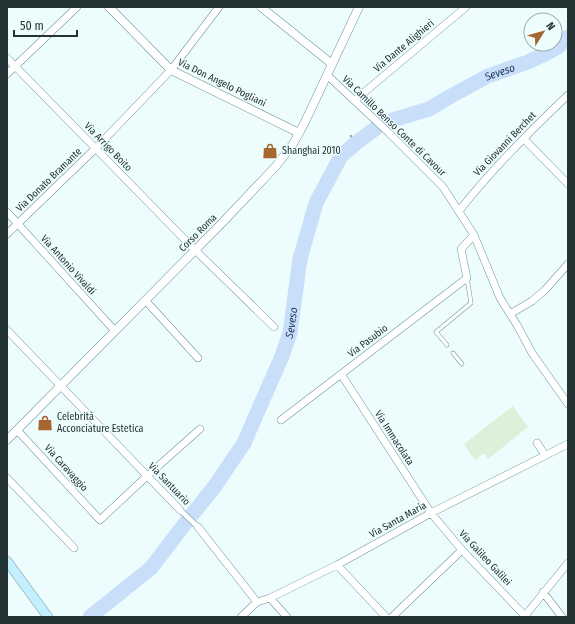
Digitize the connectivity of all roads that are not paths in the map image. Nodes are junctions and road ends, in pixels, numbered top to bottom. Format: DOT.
graph roads {
  1 [pos="77,7"];
  2 [pos="109,7"];
  3 [pos="219,7"];
  4 [pos="261,7"];
  5 [pos="359,7"];
  6 [pos="462,8"];
  7 [pos="7,58"];
  8 [pos="332,64"];
  9 [pos="15,66"];
  10 [pos="171,70"];
  11 [pos="7,74"];
  12 [pos="327,75"];
  13 [pos="568,94"];
  14 [pos="355,100"];
  15 [pos="299,133"];
  16 [pos="524,139"];
  17 [pos="96,148"];
  18 [pos="568,184"];
  19 [pos="459,211"];
  20 [pos="7,212"];
  21 [pos="18,224"];
  22 [pos="7,234"];
  23 [pos="474,235"];
  24 [pos="195,250"];
  25 [pos="568,264"];
  26 [pos="467,278"];
  27 [pos="145,300"];
  28 [pos="510,314"];
  29 [pos="274,327"];
  30 [pos="7,330"];
  31 [pos="115,331"];
  32 [pos="447,345"];
  33 [pos="453,353"];
  34 [pos="198,358"];
  35 [pos="462,364"];
  36 [pos="341,374"];
  37 [pos="60,385"];
  38 [pos="568,404"];
  39 [pos="281,420"];
  40 [pos="200,429"];
  41 [pos="17,430"];
  42 [pos="7,440"];
  43 [pos="537,443"];
  44 [pos="568,444"];
  45 [pos="545,455"];
  46 [pos="147,476"];
  47 [pos="7,478"];
  48 [pos="180,510"];
  49 [pos="431,514"];
  50 [pos="198,527"];
  51 [pos="74,548"];
  52 [pos="462,550"];
  53 [pos="7,561"];
  54 [pos="568,563"];
  55 [pos="337,565"];
  56 [pos="543,592"];
  57 [pos="270,598"];
  58 [pos="257,602"];
  59 [pos="524,616"];
  60 [pos="48,617"];
  61 [pos="241,617"];
  62 [pos="287,617"];
  63 [pos="386,617"];
  64 [pos="392,617"];
  65 [pos="562,617"];
  1 -- 9 [label="street"];
  2 -- 10 [label="street, Via Don Angelo Pogliani"];
  3 -- 10 [label="street, Via Donato Bramante"];
  4 -- 8 [label="street"];
  5 -- 8 [label="street, Corso Roma"];
  6 -- 14 [label="street, Via Dante Alighieri"];
  7 -- 9 [label="street, Via Arrigo Boito"];
  8 -- 12 [label="street, Corso Roma"];
  9 -- 11 [label="street"];
  9 -- 17 [label="street, Via Arrigo Boito"];
  10 -- 15 [label="street, Via Don Angelo Pogliani"];
  10 -- 17 [label="street, Via Donato Bramante"];
  12 -- 14 [label="street, Via Camillo Benso Conte di Cavour"];
  12 -- 15 [label="street, Corso Roma"];
  13 -- 16 [label="street, Via Giovanni Berchet"];
  14 -- 19 [label="street, Via Camillo Benso Conte di Cavour"];
  15 -- 24 [label="street, Corso Roma"];
  16 -- 18 [label="street"];
  16 -- 19 [label="street, Via Giovanni Berchet"];
  17 -- 21 [label="street, Via Donato Bramante"];
  17 -- 24 [label="street, Via Arrigo Boito"];
  19 -- 23 [label="street, Via Camillo Benso Conte di Cavour"];
  20 -- 21 [label="street, Via Antonio Vivaldi"];
  21 -- 22 [label="street, Via Donato Bramante"];
  21 -- 31 [label="street, Via Antonio Vivaldi"];
  23 -- 26 [label="street"];
  23 -- 28 [label="street, Via Camillo Benso Conte di Cavour"];
  24 -- 27 [label="street, Corso Roma"];
  24 -- 29 [label="street, Via Arrigo Boito"];
  25 -- 28 [label="street"];
  26 -- 32 [label="lane"];
  26 -- 36 [label="street, Via Pasubio"];
  27 -- 31 [label="street, Corso Roma"];
  27 -- 34 [label="street"];
  28 -- 38 [label="street, Via Camillo Benso Conte di Cavour"];
  30 -- 37 [label="street, Via Santuario"];
  31 -- 37 [label="street, Corso Roma"];
  33 -- 35 [label="lane"];
  36 -- 39 [label="street, Via Pasubio"];
  36 -- 49 [label="street, Via Immacolata"];
  37 -- 41 [label="street, Corso Roma"];
  37 -- 46 [label="street, Via Santuario"];
  40 -- 46 [label="street"];
  41 -- 42 [label="street, Corso Roma"];
  41 -- 46 [label="street, Via Caravaggio"];
  43 -- 45 [label="street"];
  44 -- 45 [label="street, Via Santa Maria"];
  45 -- 49 [label="street, Via Santa Maria"];
  46 -- 48 [label="street, Via Santuario"];
  47 -- 51 [label="street"];
  48 -- 50 [label="street, Via Santuario"];
  49 -- 52 [label="street, Via Galileo Galilei"];
  49 -- 55 [label="street, Via Santa Maria"];
  50 -- 58 [label="street, Via Santuario"];
  52 -- 59 [label="street, Via Galileo Galilei"];
  52 -- 64 [label="street"];
  53 -- 60 [label="main road"];
  54 -- 56 [label="street"];
  55 -- 57 [label="street, Via Santa Maria"];
  55 -- 63 [label="street"];
  56 -- 59 [label="street"];
  56 -- 65 [label="street"];
  57 -- 58 [label="street, Via Santa Maria"];
  57 -- 62 [label="street"];
  58 -- 61 [label="street, Via Santa Maria"];
}
